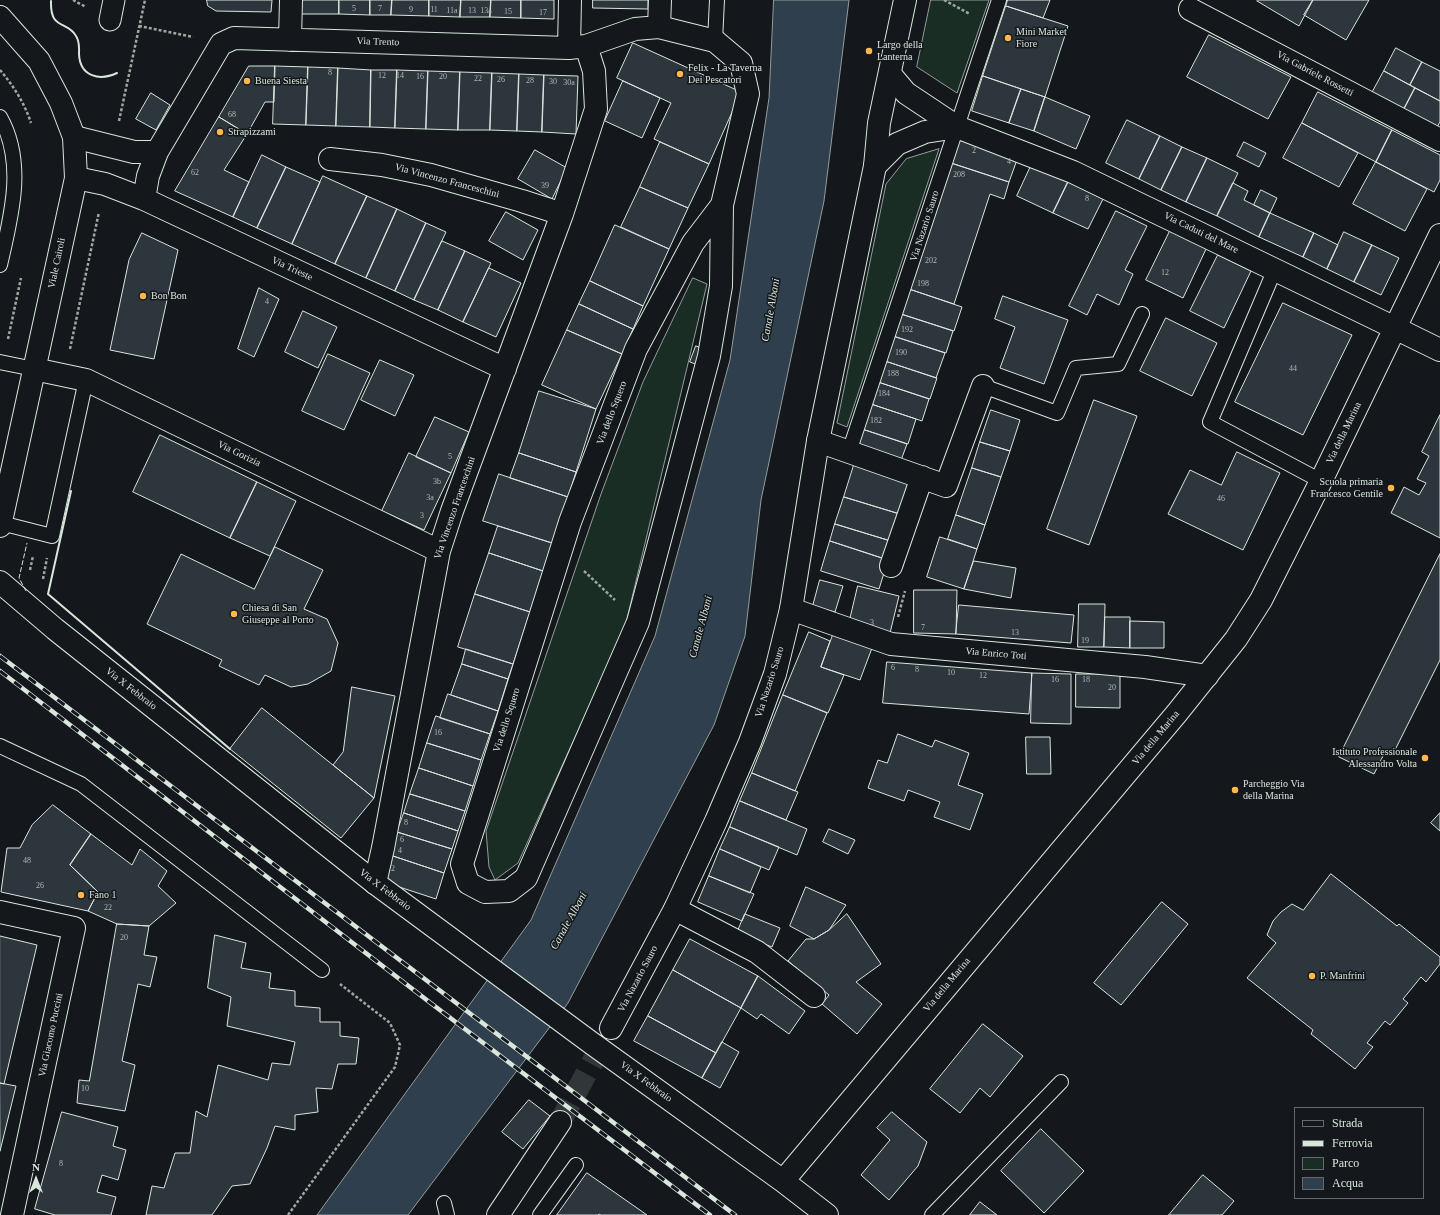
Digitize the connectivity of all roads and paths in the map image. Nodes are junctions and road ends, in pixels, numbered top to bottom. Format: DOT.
graph roads {
  1 [pos="145,0"];
  2 [pos="291,0"];
  3 [pos="570,0"];
  4 [pos="660,0"];
  5 [pos="717,0"];
  6 [pos="905,0"];
  7 [pos="944,0"];
  8 [pos="1000,0"];
  9 [pos="1190,9"];
  10 [pos="112,10"];
  11 [pos="0,17"];
  12 [pos="991,25"];
  13 [pos="140,26"];
  14 [pos="659,27"];
  15 [pos="290,40"];
  16 [pos="715,41"];
  17 [pos="221,44"];
  18 [pos="578,47"];
  19 [pos="890,74"];
  20 [pos="0,117"];
  21 [pos="957,127"];
  22 [pos="74,137"];
  23 [pos="1440,140"];
  24 [pos="113,147"];
  25 [pos="157,152"];
  26 [pos="330,159"];
  27 [pos="874,166"];
  28 [pos="76,178"];
  29 [pos="105,184"];
  30 [pos="144,199"];
  31 [pos="722,205"];
  32 [pos="562,214"];
  33 [pos="1440,235"];
  34 [pos="0,265"];
  35 [pos="1275,269"];
  36 [pos="1142,314"];
  37 [pos="1395,328"];
  38 [pos="1440,350"];
  39 [pos="0,362"];
  40 [pos="34,369"];
  41 [pos="505,369"];
  42 [pos="64,375"];
  43 [pos="86,380"];
  44 [pos="983,386"];
  45 [pos="818,441"];
  46 [pos="849,452"];
  47 [pos="922,477"];
  48 [pos="1322,480"];
  49 [pos="0,525"];
  50 [pos="562,550"];
  51 [pos="439,551"];
  52 [pos="892,566"];
  53 [pos="0,582"];
  54 [pos="791,609"];
  55 [pos="638,622"];
  56 [pos="891,644"];
  57 [pos="1207,676"];
  58 [pos="0,746"];
  59 [pos="375,883"];
  60 [pos="675,909"];
  61 [pos="0,912"];
  62 [pos="322,970"];
  63 [pos="814,996"];
  64 [pos="611,1028"];
  65 [pos="1061,1082"];
  66 [pos="560,1122"];
  67 [pos="576,1165"];
  68 [pos="783,1181"];
  69 [pos="12,1215"];
  70 [pos="288,1215"];
  71 [pos="498,1215"];
  72 [pos="540,1215"];
  73 [pos="827,1215"];
  74 [pos="932,1215"];
  1 -- 13 [label="path"];
  2 -- 15 [label="street"];
  3 -- 18 [label="street, Via Vincenzo Franceschini"];
  4 -- 14 [label="street"];
  5 -- 16 [label="lane"];
  6 -- 19 [label="street, Via Nazario Sauro"];
  7 -- 12 [label="path"];
  8 -- 12 [label="lane, Via Nazario Sauro"];
  9 -- 23 [label="street, Via Gabriele Rossetti"];
  10 -- 13 [label="path"];
  11 -- 22 [label="street, Viale Cairoli"];
  12 -- 21 [label="lane, Via Nazario Sauro"];
  13 -- 17 [label="path"];
  13 -- 24 [label="path"];
  14 -- 16 [label="street, Via dello Squero"];
  14 -- 18 [label="street, Via Trento"];
  15 -- 17 [label="street, Via Trento"];
  15 -- 18 [label="street, Via Trento"];
  16 -- 31 [label="street, Via dello Squero"];
  17 -- 25 [label="street"];
  18 -- 32 [label="street, Via Vincenzo Franceschini"];
  19 -- 21 [label="street, Via Caduti del Mare"];
  19 -- 27 [label="street, Via Nazario Sauro"];
  20 -- 34 [label="lane"];
  21 -- 27 [label="street"];
  21 -- 35 [label="street, Via Caduti del Mare"];
  21 -- 46 [label="lane, Via Nazario Sauro"];
  22 -- 24 [label="street"];
  22 -- 28 [label="street, Viale Cairoli"];
  24 -- 25 [label="street"];
  25 -- 30 [label="street"];
  26 -- 32 [label="street, Via Vincenzo Franceschini"];
  27 -- 45 [label="street, Via Nazario Sauro"];
  28 -- 29 [label="street, Via Trieste"];
  28 -- 40 [label="street, Viale Cairoli"];
  29 -- 30 [label="street, Via Trieste"];
  29 -- 42 [label="path"];
  30 -- 41 [label="street, Via Trieste"];
  31 -- 50 [label="street, Via dello Squero"];
  31 -- 55 [label="street"];
  32 -- 41 [label="street, Via Vincenzo Franceschini"];
  33 -- 37 [label="street, Via della Marina"];
  35 -- 37 [label="street, Via Caduti del Mare"];
  35 -- 48 [label="lane"];
  36 -- 44 [label="lane"];
  37 -- 38 [label="street, Via Caduti del Mare"];
  37 -- 48 [label="street, Via della Marina"];
  39 -- 40 [label="lane"];
  40 -- 42 [label="street, Via Gorizia"];
  40 -- 49 [label="street, Viale Cairoli"];
  41 -- 51 [label="street, Via Vincenzo Franceschini"];
  42 -- 43 [label="street, Via Gorizia"];
  43 -- 49 [label="lane"];
  43 -- 51 [label="street, Via Gorizia"];
  44 -- 47 [label="street"];
  45 -- 46 [label="street"];
  45 -- 54 [label="street, Via Nazario Sauro"];
  46 -- 47 [label="street"];
  47 -- 52 [label="street"];
  48 -- 57 [label="street, Via della Marina"];
  50 -- 55 [label="path"];
  50 -- 55 [label="street, Via dello Squero"];
  51 -- 59 [label="street, Via Vincenzo Franceschini"];
  52 -- 56 [label="path"];
  53 -- 59 [label="street, Via X Febbraio"];
  54 -- 56 [label="street, Via Enrico Toti"];
  54 -- 60 [label="street, Via Nazario Sauro"];
  56 -- 57 [label="street, Via Enrico Toti"];
  57 -- 68 [label="street, Via della Marina"];
  58 -- 62 [label="lane"];
  59 -- 68 [label="street, Via X Febbraio"];
  60 -- 63 [label="street"];
  60 -- 64 [label="street, Via Nazario Sauro"];
  61 -- 69 [label="street, Via Giacomo Puccini"];
  62 -- 70 [label="path"];
  65 -- 74 [label="lane"];
  66 -- 71 [label="street"];
  67 -- 72 [label="lane"];
  68 -- 73 [label="street, Via X Febbraio"];
}
